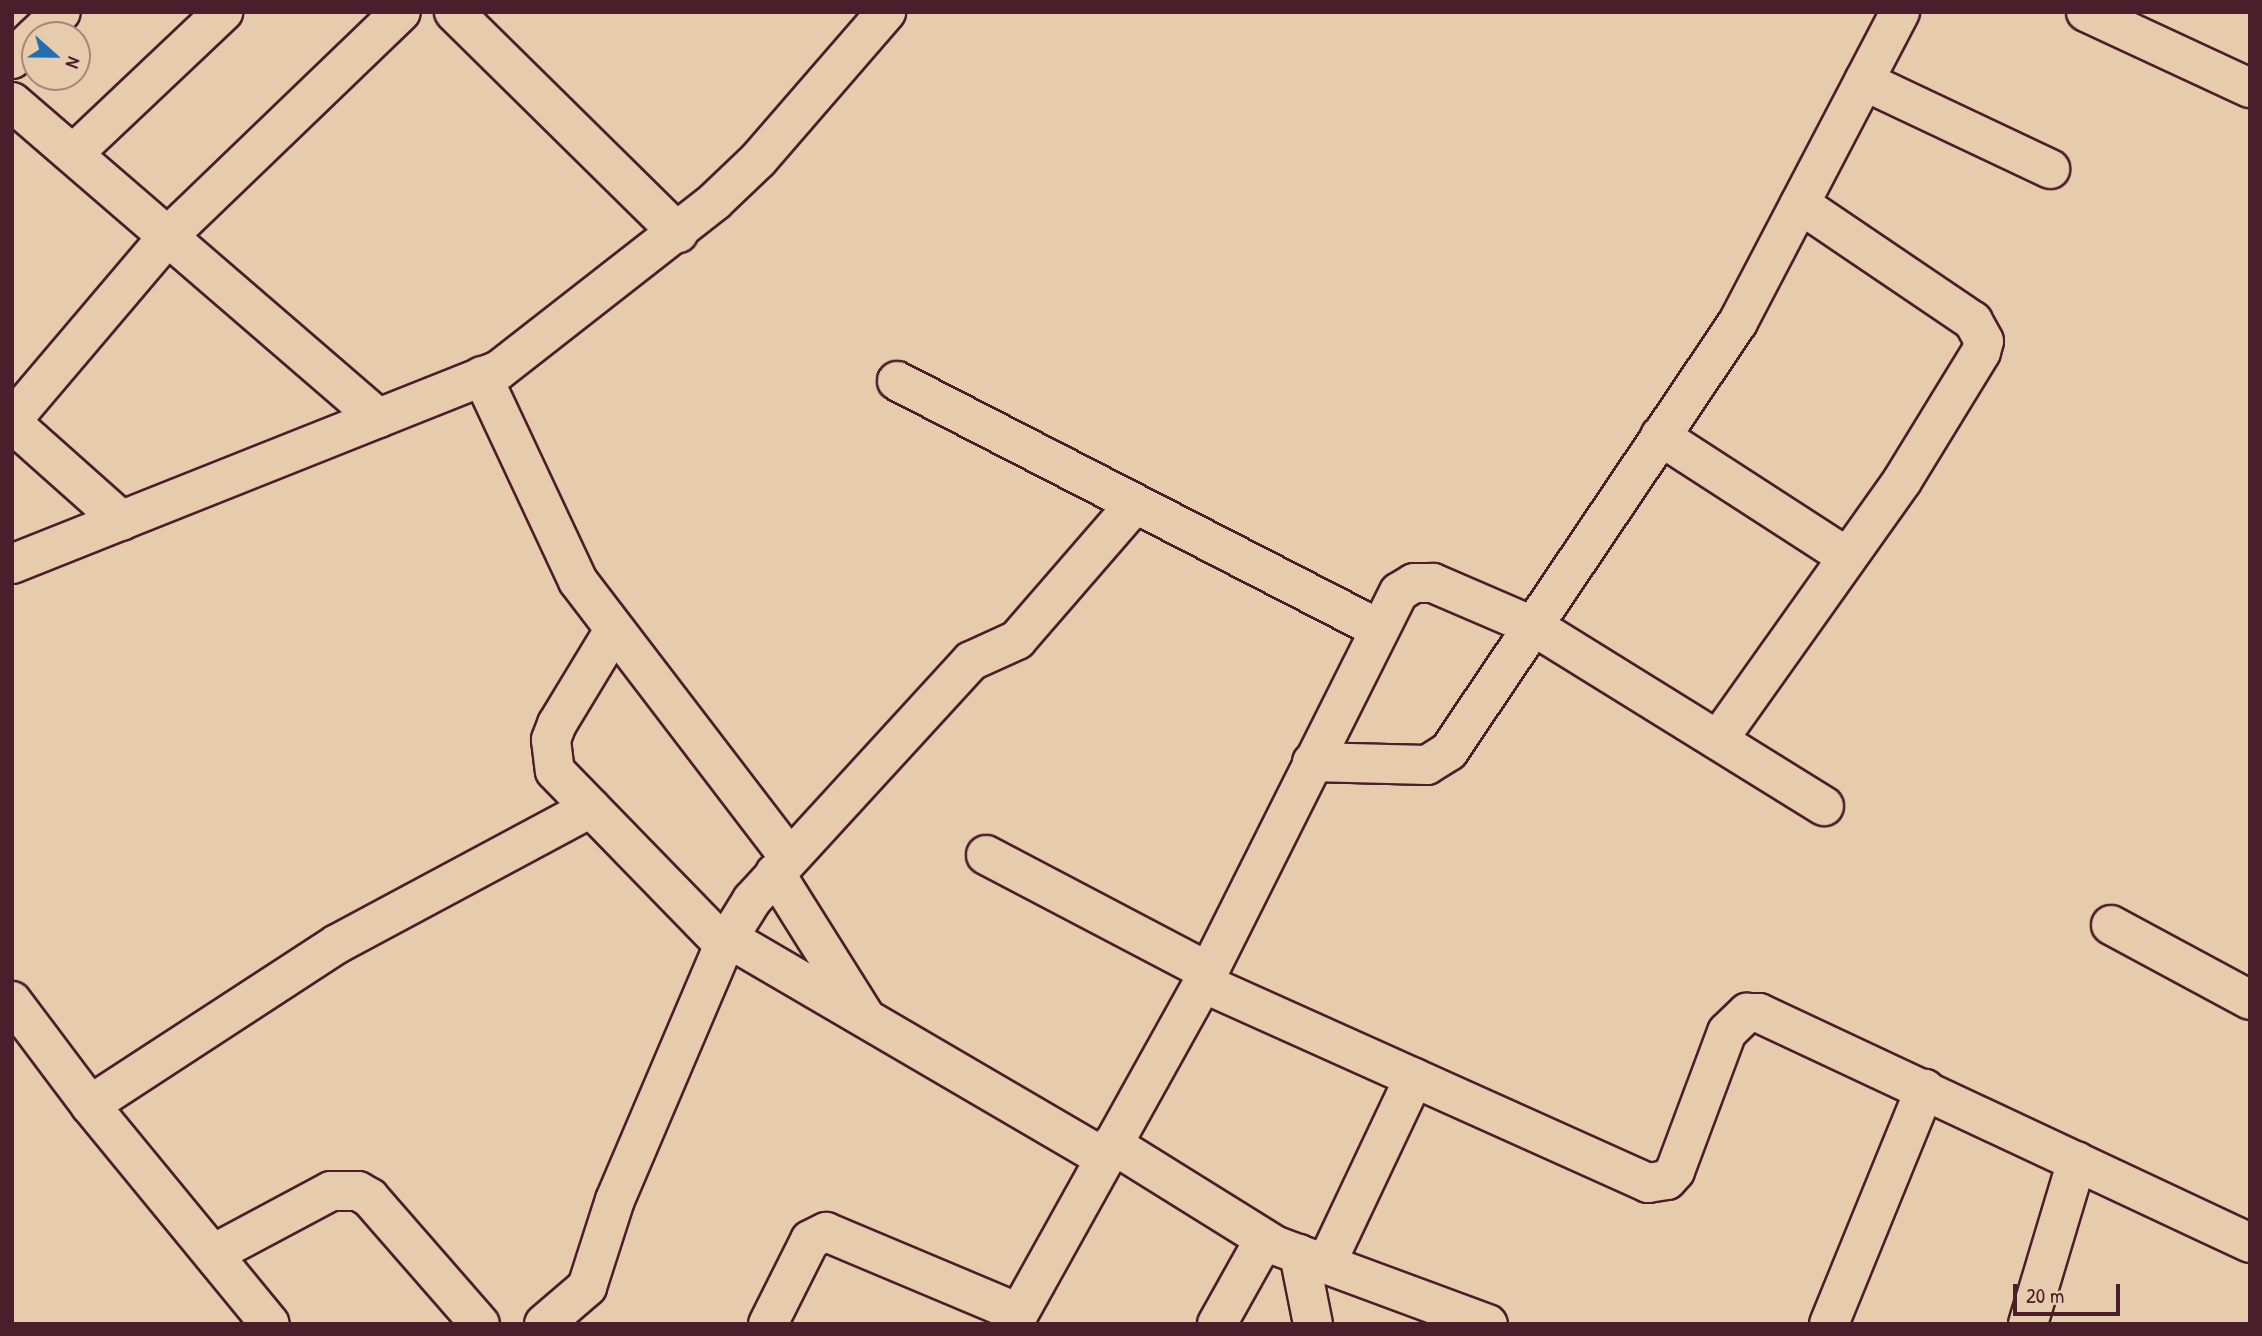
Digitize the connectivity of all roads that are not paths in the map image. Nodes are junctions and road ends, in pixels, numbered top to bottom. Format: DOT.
graph roads {
  1 [pos="223,12"];
  2 [pos="401,12"];
  3 [pos="454,12"];
  4 [pos="886,12"];
  5 [pos="1900,12"];
  6 [pos="2086,12"];
  7 [pos="1864,82"];
  8 [pos="2250,88"];
  9 [pos="12,102"];
  10 [pos="73,155"];
  11 [pos="2050,169"];
  12 [pos="1800,204"];
  13 [pos="678,233"];
  14 [pos="168,236"];
  15 [pos="482,376"];
  16 [pos="897,382"];
  17 [pos="378,418"];
  18 [pos="12,422"];
  19 [pos="1660,436"];
  20 [pos="1135,504"];
  21 [pos="122,521"];
  22 [pos="1847,557"];
  23 [pos="12,565"];
  24 [pos="1540,617"];
  25 [pos="1377,628"];
  26 [pos="614,630"];
  27 [pos="1728,724"];
  28 [pos="1311,762"];
  29 [pos="1824,806"];
  30 [pos="591,808"];
  31 [pos="986,855"];
  32 [pos="782,865"];
  33 [pos="2110,925"];
  34 [pos="726,942"];
  35 [pos="1206,978"];
  36 [pos="2250,1000"];
  37 [pos="12,1001"];
  38 [pos="867,1019"];
  39 [pos="1415,1078"];
  40 [pos="1925,1089"];
  41 [pos="89,1105"];
  42 [pos="1108,1151"];
  43 [pos="2077,1161"];
  44 [pos="1264,1240"];
  45 [pos="2250,1243"];
  46 [pos="213,1254"];
  47 [pos="1312,1259"];
  48 [pos="1016,1318"];
  49 [pos="270,1324"];
  50 [pos="480,1324"];
  51 [pos="544,1324"];
  52 [pos="768,1324"];
  53 [pos="1217,1324"];
  54 [pos="1313,1324"];
  55 [pos="1488,1324"];
  56 [pos="1829,1324"];
  57 [pos="2028,1324"];
  1 -- 10 [label="street"];
  2 -- 14 [label="street"];
  3 -- 13 [label="street"];
  4 -- 13 [label="street"];
  5 -- 7 [label="street"];
  6 -- 8 [label="street"];
  7 -- 11 [label="street"];
  7 -- 12 [label="street"];
  9 -- 10 [label="street"];
  10 -- 14 [label="street"];
  12 -- 19 [label="street"];
  12 -- 22 [label="street"];
  13 -- 15 [label="street"];
  14 -- 17 [label="street"];
  14 -- 18 [label="street"];
  15 -- 17 [label="street"];
  15 -- 26 [label="street"];
  16 -- 20 [label="street"];
  17 -- 21 [label="street"];
  18 -- 21 [label="street"];
  19 -- 22 [label="street"];
  19 -- 24 [label="street"];
  20 -- 25 [label="street"];
  20 -- 32 [label="street"];
  21 -- 23 [label="street"];
  22 -- 27 [label="street"];
  24 -- 25 [label="street"];
  24 -- 27 [label="street"];
  24 -- 28 [label="street"];
  25 -- 28 [label="street"];
  26 -- 30 [label="street"];
  26 -- 32 [label="street"];
  27 -- 29 [label="street"];
  28 -- 35 [label="street"];
  30 -- 34 [label="street"];
  30 -- 41 [label="street"];
  31 -- 35 [label="street"];
  32 -- 34 [label="street"];
  32 -- 38 [label="street"];
  33 -- 36 [label="street"];
  34 -- 38 [label="street"];
  34 -- 51 [label="street"];
  35 -- 39 [label="street"];
  35 -- 42 [label="street"];
  37 -- 41 [label="street"];
  38 -- 42 [label="street"];
  39 -- 40 [label="street"];
  39 -- 47 [label="street"];
  40 -- 43 [label="street"];
  40 -- 56 [label="street"];
  41 -- 46 [label="street"];
  42 -- 44 [label="street"];
  42 -- 48 [label="street"];
  43 -- 45 [label="street"];
  43 -- 57 [label="street"];
  44 -- 47 [label="street"];
  44 -- 53 [label="street"];
  46 -- 49 [label="street"];
  46 -- 50 [label="street"];
  47 -- 54 [label="street"];
  47 -- 55 [label="street"];
  48 -- 52 [label="street"];
}
